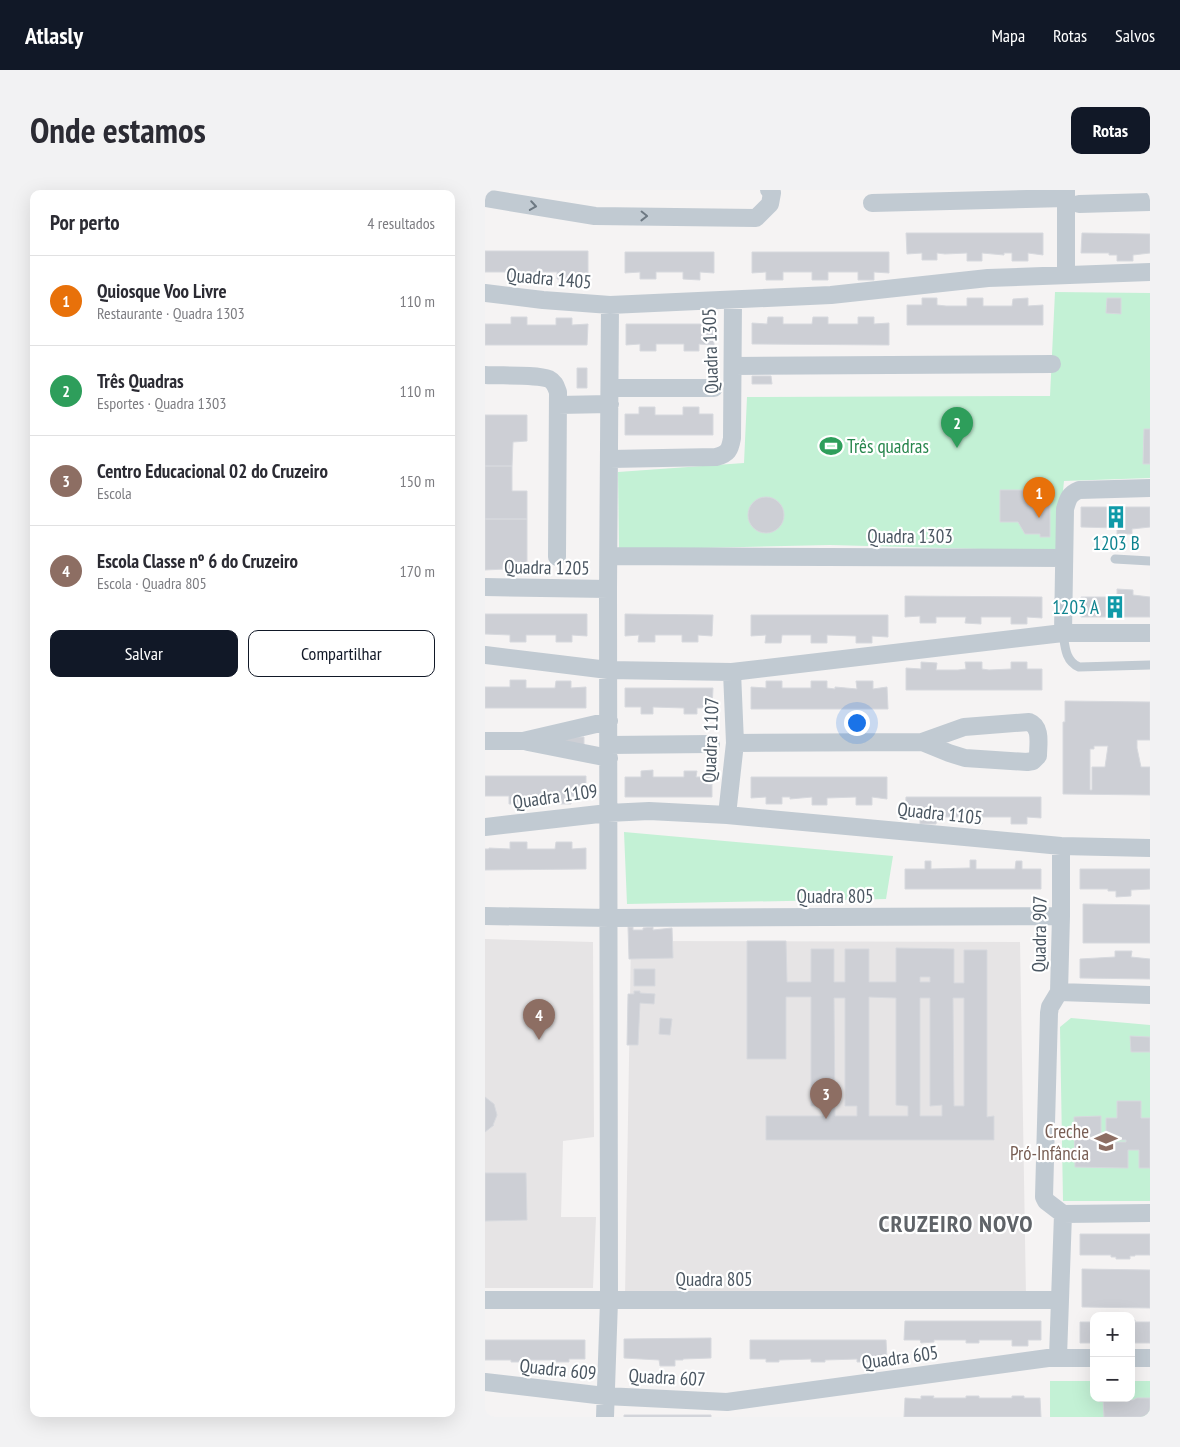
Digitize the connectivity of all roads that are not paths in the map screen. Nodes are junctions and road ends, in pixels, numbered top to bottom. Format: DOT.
graph roads {
  1 [pos="506,190"];
  2 [pos="769,190"];
  3 [pos="485,193"];
  4 [pos="485,198"];
  5 [pos="1070,198"];
  6 [pos="1150,202"];
  7 [pos="872,203"];
  8 [pos="1150,272"];
  9 [pos="1066,275"];
  10 [pos="485,293"];
  11 [pos="733,300"];
  12 [pos="610,305"];
  13 [pos="1052,364"];
  14 [pos="734,366"];
  15 [pos="485,375"];
  16 [pos="714,388"];
  17 [pos="610,396"];
  18 [pos="558,405"];
  19 [pos="609,459"];
  20 [pos="1150,488"];
  21 [pos="609,556"];
  22 [pos="557,557"];
  23 [pos="1064,558"];
  24 [pos="1115,559"];
  25 [pos="1150,561"];
  26 [pos="485,587"];
  27 [pos="608,589"];
  28 [pos="1063,633"];
  29 [pos="1150,633"];
  30 [pos="485,655"];
  31 [pos="1150,665"];
  32 [pos="609,670"];
  33 [pos="732,672"];
  34 [pos="609,722"];
  35 [pos="485,741"];
  36 [pos="523,741"];
  37 [pos="922,742"];
  38 [pos="735,743"];
  39 [pos="711,744"];
  40 [pos="609,752"];
  41 [pos="608,813"];
  42 [pos="727,815"];
  43 [pos="485,827"];
  44 [pos="1061,846"];
  45 [pos="1150,848"];
  46 [pos="485,916"];
  47 [pos="1061,916"];
  48 [pos="609,918"];
  49 [pos="1059,992"];
  50 [pos="1150,995"];
  51 [pos="1150,1213"];
  52 [pos="1063,1214"];
  53 [pos="485,1300"];
  54 [pos="1059,1300"];
  55 [pos="609,1301"];
  56 [pos="1058,1357"];
  57 [pos="1090,1358"];
  58 [pos="1135,1358"];
  59 [pos="1150,1358"];
  60 [pos="485,1382"];
  61 [pos="605,1396"];
  62 [pos="727,1409"];
  63 [pos="605,1417"];
  1 -- 3 [label="street"];
  4 -- 2 [label="street, one-way"];
  5 -- 6 [label="street"];
  5 -- 7 [label="street"];
  5 -- 9 [label="street"];
  8 -- 9 [label="street"];
  9 -- 11 [label="street"];
  10 -- 12 [label="street, Quadra 1405"];
  11 -- 12 [label="street, Quadra 1305"];
  11 -- 14 [label="street, Quadra 1305"];
  12 -- 17 [label="street"];
  13 -- 14 [label="street"];
  14 -- 19 [label="street, Quadra 1305"];
  15 -- 18 [label="street"];
  16 -- 17 [label="street, Quadra 1305"];
  17 -- 18 [label="street, Quadra 1305"];
  17 -- 19 [label="street"];
  18 -- 22 [label="street"];
  19 -- 21 [label="street"];
  20 -- 23 [label="street"];
  21 -- 23 [label="street, Quadra 1303"];
  21 -- 27 [label="street, Quadra 1205"];
  23 -- 28 [label="street"];
  24 -- 25 [label="lane"];
  26 -- 27 [label="street, Quadra 1205"];
  27 -- 32 [label="street, Quadra 1205"];
  28 -- 29 [label="street"];
  28 -- 31 [label="lane"];
  28 -- 33 [label="street"];
  30 -- 32 [label="street"];
  32 -- 33 [label="street, Quadra 1107"];
  32 -- 34 [label="street, Quadra 1109"];
  33 -- 38 [label="street, Quadra 1107"];
  34 -- 36 [label="street, Quadra 1109"];
  34 -- 40 [label="street, Quadra 1109"];
  35 -- 36 [label="street, Quadra 1109"];
  36 -- 40 [label="street, Quadra 1109"];
  37 -- 37 [label="street"];
  37 -- 38 [label="street"];
  38 -- 42 [label="street, Quadra 1107"];
  39 -- 40 [label="street, Quadra 1107"];
  40 -- 41 [label="street, Quadra 1109"];
  41 -- 42 [label="street"];
  41 -- 43 [label="street, Quadra 1109"];
  41 -- 48 [label="street"];
  42 -- 44 [label="street, Quadra 1105"];
  44 -- 45 [label="street, Quadra 1105"];
  44 -- 47 [label="street, Quadra 907"];
  46 -- 48 [label="street, Quadra 805"];
  47 -- 48 [label="street, Quadra 805"];
  47 -- 49 [label="street, Quadra 907"];
  48 -- 55 [label="street"];
  49 -- 50 [label="street, Quadra 907"];
  49 -- 52 [label="street"];
  51 -- 52 [label="street"];
  52 -- 54 [label="street"];
  53 -- 55 [label="street, Quadra 805"];
  54 -- 55 [label="street, Quadra 805"];
  54 -- 56 [label="street"];
  55 -- 61 [label="street"];
  56 -- 57 [label="street, Quadra 605"];
  56 -- 62 [label="street, Quadra 605"];
  58 -- 59 [label="street"];
  60 -- 61 [label="street, Quadra 609"];
  61 -- 62 [label="street, Quadra 607"];
  61 -- 63 [label="street, Quadra 609"];
}
